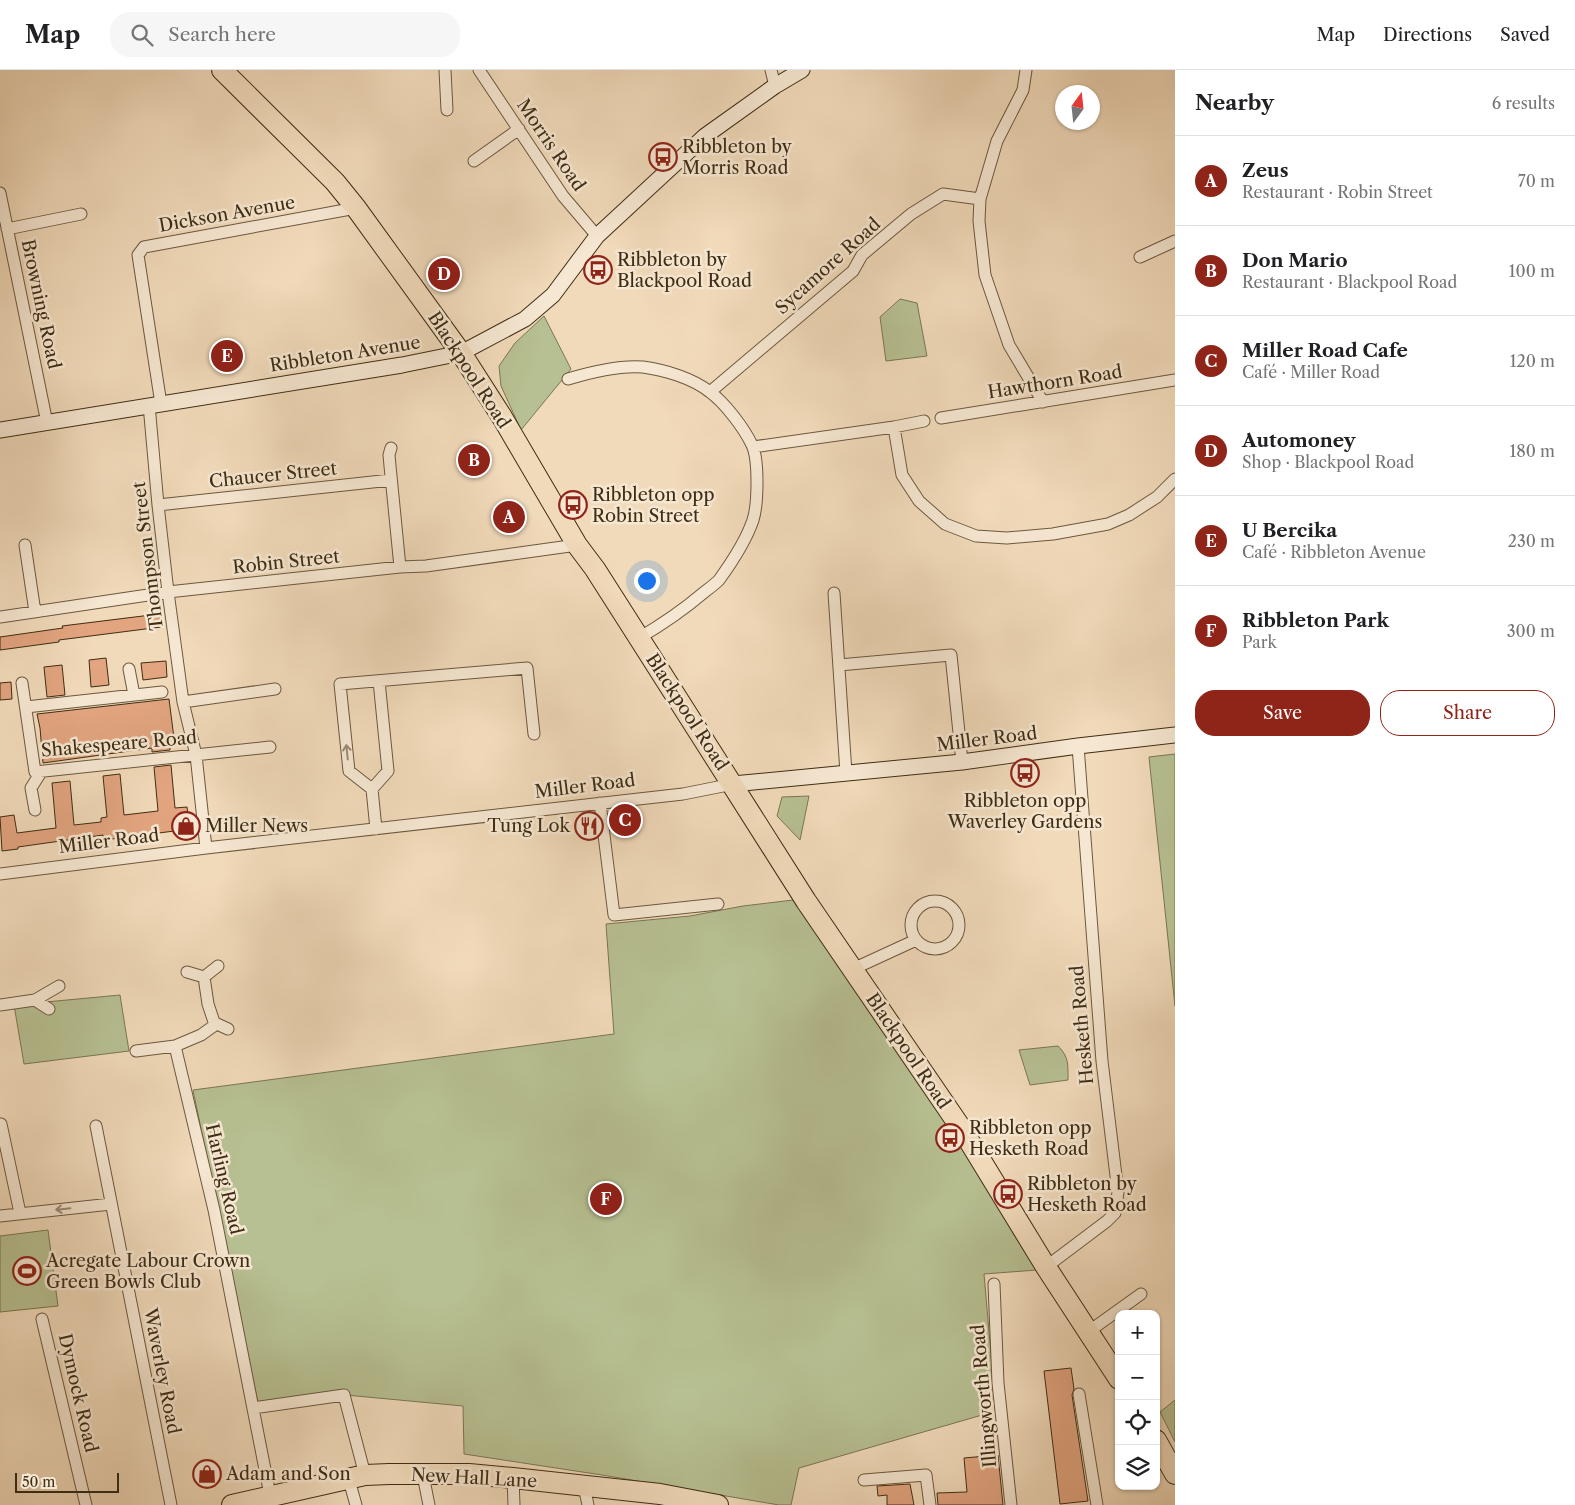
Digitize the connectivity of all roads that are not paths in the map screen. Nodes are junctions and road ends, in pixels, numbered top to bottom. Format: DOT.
graph roads {
  1 [pos="222,70"];
  2 [pos="445,70"];
  3 [pos="479,70"];
  4 [pos="771,70"];
  5 [pos="802,70"];
  6 [pos="1026,70"];
  7 [pos="775,86"];
  8 [pos="447,110"];
  9 [pos="519,129"];
  10 [pos="474,161"];
  11 [pos="0,192"];
  12 [pos="980,199"];
  13 [pos="356,208"];
  14 [pos="81,214"];
  15 [pos="8,229"];
  16 [pos="597,236"];
  17 [pos="1175,241"];
  18 [pos="1140,257"];
  19 [pos="462,353"];
  20 [pos="568,379"];
  21 [pos="1174,382"];
  22 [pos="710,392"];
  23 [pos="1043,402"];
  24 [pos="155,405"];
  25 [pos="941,418"];
  26 [pos="924,421"];
  27 [pos="47,423"];
  28 [pos="894,427"];
  29 [pos="0,430"];
  30 [pos="753,447"];
  31 [pos="391,448"];
  32 [pos="391,480"];
  33 [pos="1175,480"];
  34 [pos="158,505"];
  35 [pos="25,545"];
  36 [pos="577,545"];
  37 [pos="400,567"];
  38 [pos="168,592"];
  39 [pos="834,593"];
  40 [pos="35,612"];
  41 [pos="0,617"];
  42 [pos="640,638"];
  43 [pos="839,664"];
  44 [pos="129,669"];
  45 [pos="379,681"];
  46 [pos="22,683"];
  47 [pos="275,690"];
  48 [pos="162,692"];
  49 [pos="134,695"];
  50 [pos="183,702"];
  51 [pos="26,707"];
  52 [pos="534,734"];
  53 [pos="1175,736"];
  54 [pos="1078,746"];
  55 [pos="270,747"];
  56 [pos="196,755"];
  57 [pos="962,762"];
  58 [pos="41,772"];
  59 [pos="846,773"];
  60 [pos="733,784"];
  61 [pos="372,789"];
  62 [pos="600,803"];
  63 [pos="35,810"];
  64 [pos="376,830"];
  65 [pos="206,848"];
  66 [pos="0,874"];
  67 [pos="718,904"];
  68 [pos="916,940"];
  69 [pos="218,966"];
  70 [pos="853,969"];
  71 [pos="187,972"];
  72 [pos="204,978"];
  73 [pos="59,986"];
  74 [pos="35,1000"];
  75 [pos="0,1005"];
  76 [pos="49,1009"];
  77 [pos="215,1023"];
  78 [pos="228,1029"];
  79 [pos="175,1046"];
  80 [pos="136,1050"];
  81 [pos="1,1124"];
  82 [pos="96,1126"];
  83 [pos="111,1204"];
  84 [pos="20,1214"];
  85 [pos="0,1216"];
  86 [pos="1046,1267"];
  87 [pos="994,1284"];
  88 [pos="1141,1294"];
  89 [pos="42,1318"];
  90 [pos="1088,1332"];
  91 [pos="1115,1373"];
  92 [pos="1078,1394"];
  93 [pos="253,1408"];
  94 [pos="1159,1445"];
  95 [pos="423,1474"];
  96 [pos="1175,1474"];
  97 [pos="357,1478"];
  98 [pos="513,1478"];
  99 [pos="864,1480"];
  100 [pos="586,1495"];
  101 [pos="271,1501"];
  102 [pos="681,1502"];
  103 [pos="86,1505"];
  104 [pos="171,1505"];
  105 [pos="232,1505"];
  106 [pos="356,1505"];
  107 [pos="429,1505"];
  108 [pos="514,1505"];
  109 [pos="718,1505"];
  110 [pos="930,1505"];
  111 [pos="1011,1505"];
  112 [pos="1097,1505"];
  1 -- 13 [label="highway, Blackpool Road"];
  2 -- 8 [label="street"];
  3 -- 9 [label="street, Morris Road"];
  4 -- 7 [label="street"];
  5 -- 7 [label="main road, Ribbleton Avenue"];
  6 -- 12 [label="street"];
  7 -- 16 [label="main road, Ribbleton Avenue"];
  9 -- 10 [label="street"];
  9 -- 16 [label="street, Morris Road"];
  11 -- 15 [label="street, Browning Road"];
  12 -- 22 [label="street, Sycamore Road"];
  12 -- 23 [label="street"];
  13 -- 19 [label="highway, Blackpool Road"];
  13 -- 24 [label="street, Dickson Avenue"];
  14 -- 15 [label="street"];
  15 -- 27 [label="street, Browning Road"];
  16 -- 19 [label="main road, Ribbleton Avenue"];
  17 -- 18 [label="street"];
  19 -- 24 [label="main road, Ribbleton Avenue"];
  19 -- 36 [label="highway, Blackpool Road"];
  20 -- 22 [label="street"];
  21 -- 23 [label="street, Hawthorn Road"];
  22 -- 30 [label="street"];
  23 -- 25 [label="street, Hawthorn Road"];
  24 -- 27 [label="main road, Ribbleton Avenue"];
  24 -- 34 [label="street, Thompson Street"];
  26 -- 28 [label="street"];
  27 -- 29 [label="main road, Ribbleton Avenue"];
  28 -- 30 [label="street"];
  28 -- 33 [label="street"];
  30 -- 42 [label="street"];
  31 -- 32 [label="street"];
  32 -- 34 [label="street, Chaucer Street"];
  32 -- 37 [label="street"];
  34 -- 38 [label="street, Thompson Street"];
  35 -- 40 [label="street"];
  36 -- 37 [label="street, Robin Street"];
  36 -- 42 [label="highway, Blackpool Road"];
  37 -- 38 [label="street, Robin Street"];
  38 -- 40 [label="street, Robin Street"];
  38 -- 50 [label="street, Thompson Street"];
  39 -- 43 [label="street"];
  40 -- 41 [label="street, Robin Street"];
  42 -- 60 [label="highway, Blackpool Road"];
  43 -- 57 [label="street"];
  43 -- 59 [label="street"];
  44 -- 49 [label="street"];
  45 -- 52 [label="street"];
  45 -- 61 [label="street"];
  61 -- 45 [label="street, one-way"];
  46 -- 51 [label="street"];
  47 -- 50 [label="street"];
  48 -- 49 [label="street"];
  49 -- 51 [label="street"];
  50 -- 56 [label="street, Thompson Street"];
  51 -- 58 [label="street, Shakespeare Road"];
  53 -- 54 [label="main road, Miller Road"];
  54 -- 57 [label="main road, Miller Road"];
  54 -- 86 [label="street, Hesketh Road"];
  55 -- 56 [label="street, Shakespeare Road"];
  56 -- 58 [label="street, Shakespeare Road"];
  56 -- 65 [label="street, Thompson Street"];
  57 -- 59 [label="main road, Miller Road"];
  58 -- 63 [label="street"];
  59 -- 60 [label="main road, Miller Road"];
  60 -- 62 [label="street, Miller Road"];
  60 -- 70 [label="highway, Blackpool Road"];
  61 -- 64 [label="street"];
  62 -- 64 [label="street, Miller Road"];
  62 -- 67 [label="street"];
  64 -- 65 [label="street, Miller Road"];
  65 -- 66 [label="street, Miller Road"];
  68 -- 68 [label="street"];
  68 -- 70 [label="street"];
  69 -- 72 [label="street"];
  70 -- 86 [label="highway, Blackpool Road"];
  71 -- 72 [label="street"];
  72 -- 77 [label="street"];
  73 -- 74 [label="street"];
  74 -- 75 [label="street"];
  74 -- 76 [label="street"];
  77 -- 78 [label="street"];
  77 -- 79 [label="street"];
  79 -- 80 [label="street"];
  79 -- 93 [label="street, Harling Road"];
  81 -- 84 [label="street"];
  82 -- 83 [label="street, Waverley Road"];
  83 -- 84 [label="street, one-way"];
  83 -- 104 [label="street, Waverley Road"];
  84 -- 85 [label="street"];
  86 -- 90 [label="highway, Blackpool Road"];
  87 -- 111 [label="street, Illingworth Road"];
  88 -- 90 [label="street"];
  89 -- 103 [label="street, Dymock Road"];
  90 -- 91 [label="highway, Blackpool Road"];
  92 -- 112 [label="street"];
  93 -- 97 [label="street"];
  93 -- 101 [label="street, Harling Road"];
  94 -- 96 [label="highway"];
  95 -- 97 [label="highway, New Hall Lane"];
  95 -- 98 [label="highway, New Hall Lane"];
  95 -- 107 [label="street"];
  97 -- 101 [label="highway, New Hall Lane"];
  97 -- 106 [label="street"];
  98 -- 100 [label="highway, New Hall Lane"];
  98 -- 108 [label="street"];
  99 -- 110 [label="street"];
  100 -- 102 [label="highway, New Hall Lane"];
  101 -- 105 [label="highway, New Hall Lane"];
  102 -- 109 [label="highway, New Hall Lane"];
}
